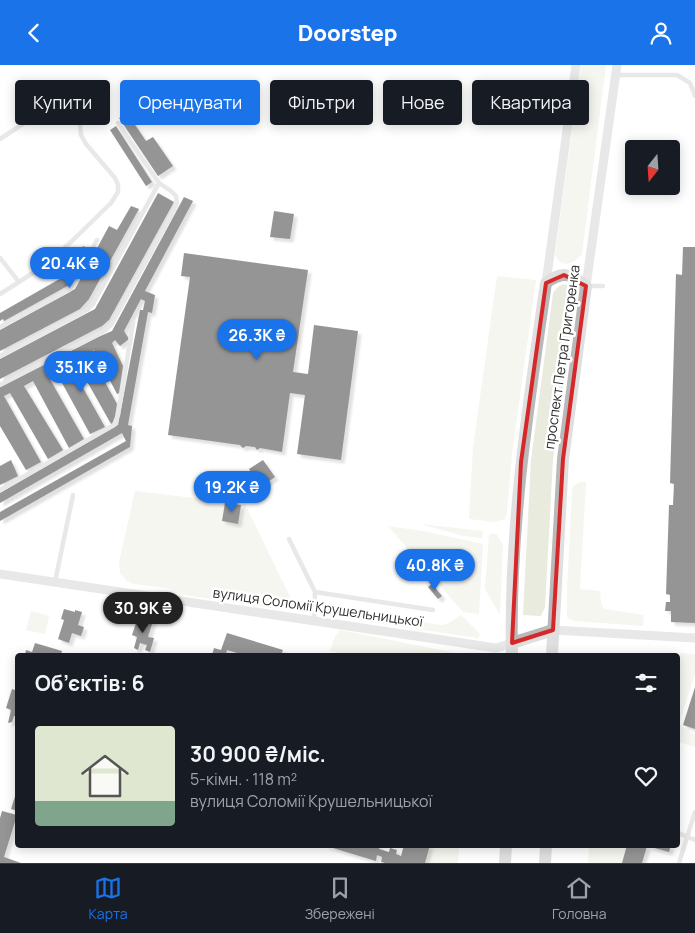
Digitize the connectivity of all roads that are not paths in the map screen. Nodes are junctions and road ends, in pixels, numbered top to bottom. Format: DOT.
graph roads {
  1 [pos="576,65"];
  2 [pos="617,65"];
  3 [pos="616,75"];
  4 [pos="695,96"];
  5 [pos="118,123"];
  6 [pos="0,139"];
  7 [pos="159,183"];
  8 [pos="97,240"];
  9 [pos="0,258"];
  10 [pos="19,282"];
  11 [pos="546,283"];
  12 [pos="586,286"];
  13 [pos="603,286"];
  14 [pos="0,294"];
  15 [pos="133,323"];
  16 [pos="0,327"];
  17 [pos="0,356"];
  18 [pos="0,385"];
  19 [pos="0,490"];
  20 [pos="73,495"];
  21 [pos="289,539"];
  22 [pos="0,574"];
  23 [pos="55,582"];
  24 [pos="315,592"];
  25 [pos="433,610"];
  26 [pos="314,620"];
  27 [pos="553,630"];
  28 [pos="695,638"];
  29 [pos="512,649"];
  30 [pos="552,653"];
  31 [pos="695,813"];
  32 [pos="680,834"];
  33 [pos="688,837"];
  34 [pos="695,840"];
  35 [pos="506,848"];
  36 [pos="546,848"];
  37 [pos="505,863"];
  38 [pos="545,863"];
  39 [pos="679,863"];
  1 -- 11 [label="street"];
  2 -- 3 [label="street, проспект Петра Григоренка"];
  3 -- 4 [label="lane"];
  3 -- 12 [label="street, проспект Петра Григоренка"];
  5 -- 7 [label="lane"];
  6 -- 10 [label="lane"];
  7 -- 17 [label="lane"];
  7 -- 18 [label="lane"];
  8 -- 16 [label="lane"];
  9 -- 10 [label="lane"];
  10 -- 14 [label="lane"];
  11 -- 12 [label="street"];
  11 -- 29 [label="street, проспект Петра Григоренка"];
  12 -- 13 [label="lane"];
  12 -- 27 [label="street, проспект Петра Григоренка"];
  15 -- 19 [label="lane"];
  20 -- 23 [label="lane"];
  21 -- 24 [label="lane"];
  22 -- 23 [label="street, вулиця Соломії Крушельницької"];
  23 -- 26 [label="street, вулиця Соломії Крушельницької"];
  24 -- 25 [label="lane"];
  24 -- 26 [label="lane"];
  26 -- 29 [label="street, вулиця Соломії Крушельницької"];
  27 -- 28 [label="street"];
  27 -- 29 [label="street"];
  27 -- 30 [label="street, проспект Петра Григоренка"];
  31 -- 33 [label="lane"];
  32 -- 33 [label="lane"];
  33 -- 34 [label="lane"];
  33 -- 39 [label="lane"];
  35 -- 37 [label="street"];
  36 -- 38 [label="street"];
}
